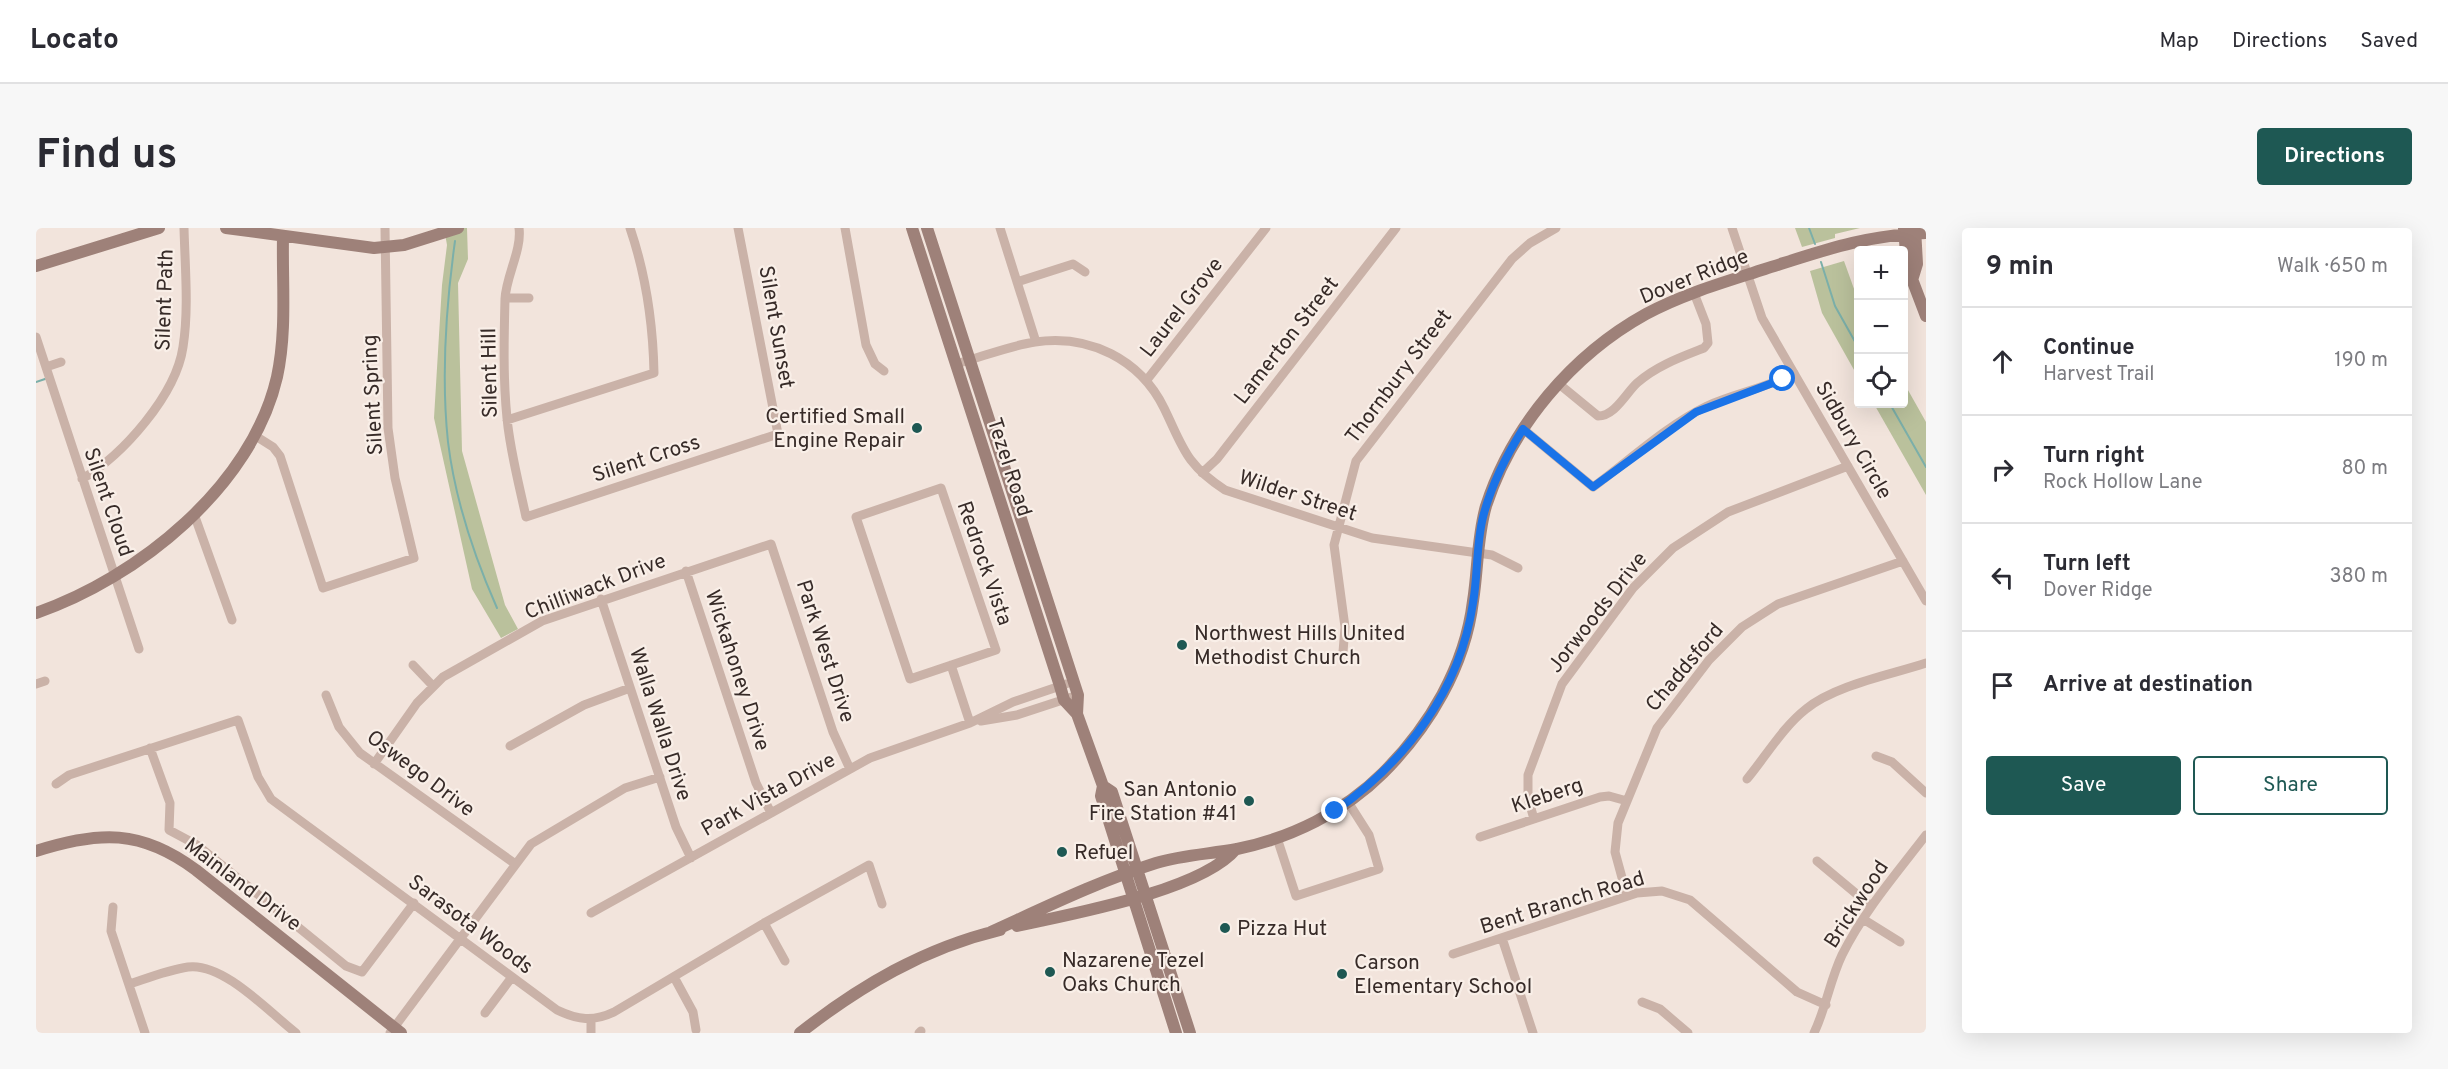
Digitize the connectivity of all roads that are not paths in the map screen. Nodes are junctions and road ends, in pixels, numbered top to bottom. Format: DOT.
graph roads {
  1 [pos="159,228"];
  2 [pos="184,228"];
  3 [pos="226,228"];
  4 [pos="385,228"];
  5 [pos="458,228"];
  6 [pos="519,228"];
  7 [pos="630,228"];
  8 [pos="738,228"];
  9 [pos="845,228"];
  10 [pos="912,228"];
  11 [pos="927,228"];
  12 [pos="1000,228"];
  13 [pos="1266,228"];
  14 [pos="1396,228"];
  15 [pos="1556,228"];
  16 [pos="1731,228"];
  17 [pos="260,230"];
  18 [pos="1913,232"];
  19 [pos="283,236"];
  20 [pos="387,247"];
  21 [pos="36,266"];
  22 [pos="1085,272"];
  23 [pos="1748,275"];
  24 [pos="1017,282"];
  25 [pos="1694,293"];
  26 [pos="505,298"];
  27 [pos="529,298"];
  28 [pos="1926,316"];
  29 [pos="36,338"];
  30 [pos="1036,342"];
  31 [pos="969,360"];
  32 [pos="61,362"];
  33 [pos="956,364"];
  34 [pos="46,367"];
  35 [pos="884,371"];
  36 [pos="1794,373"];
  37 [pos="1146,381"];
  38 [pos="1559,384"];
  39 [pos="507,420"];
  40 [pos="1523,429"];
  41 [pos="778,434"];
  42 [pos="254,435"];
  43 [pos="1848,466"];
  44 [pos="1203,472"];
  45 [pos="82,479"];
  46 [pos="194,514"];
  47 [pos="526,517"];
  48 [pos="1337,527"];
  49 [pos="771,544"];
  50 [pos="1478,554"];
  51 [pos="1903,561"];
  52 [pos="1518,568"];
  53 [pos="686,571"];
  54 [pos="116,577"];
  55 [pos="601,599"];
  56 [pos="1926,601"];
  57 [pos="36,613"];
  58 [pos="232,620"];
  59 [pos="139,649"];
  60 [pos="1343,652"];
  61 [pos="1926,663"];
  62 [pos="413,665"];
  63 [pos="951,665"];
  64 [pos="1074,681"];
  65 [pos="433,686"];
  66 [pos="1060,686"];
  67 [pos="630,688"];
  68 [pos="326,695"];
  69 [pos="1078,695"];
  70 [pos="1065,700"];
  71 [pos="1077,714"];
  72 [pos="970,723"];
  73 [pos="510,746"];
  74 [pos="150,748"];
  75 [pos="1876,756"];
  76 [pos="374,764"];
  77 [pos="850,769"];
  78 [pos="660,777"];
  79 [pos="1748,779"];
  80 [pos="56,784"];
  81 [pos="1926,793"];
  82 [pos="1348,801"];
  83 [pos="1627,801"];
  84 [pos="771,813"];
  85 [pos="1534,819"];
  86 [pos="1926,835"];
  87 [pos="1480,837"];
  88 [pos="1277,838"];
  89 [pos="1236,849"];
  90 [pos="36,851"];
  91 [pos="691,858"];
  92 [pos="1817,861"];
  93 [pos="514,863"];
  94 [pos="1132,871"];
  95 [pos="1140,896"];
  96 [pos="1628,896"];
  97 [pos="414,903"];
  98 [pos="882,904"];
  99 [pos="1871,906"];
  100 [pos="114,907"];
  101 [pos="591,913"];
  102 [pos="1863,919"];
  103 [pos="764,923"];
  104 [pos="992,932"];
  105 [pos="1502,938"];
  106 [pos="459,940"];
  107 [pos="1900,942"];
  108 [pos="1453,954"];
  109 [pos="785,961"];
  110 [pos="512,977"];
  111 [pos="674,977"];
  112 [pos="130,984"];
  113 [pos="1642,1002"];
  114 [pos="1826,1005"];
  115 [pos="485,1012"];
  116 [pos="591,1019"];
  117 [pos="696,1030"];
  118 [pos="395,1031"];
  119 [pos="145,1033"];
  120 [pos="296,1033"];
  121 [pos="591,1033"];
  122 [pos="800,1033"];
  123 [pos="1176,1033"];
  124 [pos="1190,1033"];
  125 [pos="1533,1033"];
  126 [pos="1688,1033"];
  127 [pos="1814,1033"];
  1 -- 21 [label="main road"];
  2 -- 45 [label="street, Silent Path"];
  3 -- 17 [label="main road"];
  4 -- 20 [label="street, Silent Spring"];
  5 -- 20 [label="main road"];
  6 -- 26 [label="street, Silent Hill"];
  7 -- 39 [label="street"];
  8 -- 41 [label="street, Silent Sunset"];
  9 -- 35 [label="street"];
  10 -- 33 [label="main road, Tezel Road"];
  11 -- 31 [label="main road, Tezel Road"];
  12 -- 24 [label="street"];
  13 -- 37 [label="street, Laurel Grove"];
  14 -- 44 [label="street, Lamerton Street"];
  15 -- 48 [label="street, Thornbury Street"];
  16 -- 23 [label="street, Sidbury Circle"];
  17 -- 19 [label="main road"];
  18 -- 23 [label="main road, Dover Ridge"];
  18 -- 28 [label="main road"];
  19 -- 20 [label="main road"];
  19 -- 42 [label="main road"];
  20 -- 42 [label="street, Silent Spring"];
  22 -- 24 [label="street"];
  23 -- 25 [label="main road, Dover Ridge"];
  23 -- 36 [label="street, Sidbury Circle"];
  24 -- 30 [label="street"];
  25 -- 38 [label="main road, Dover Ridge"];
  25 -- 38 [label="street"];
  26 -- 27 [label="street"];
  26 -- 39 [label="street, Silent Hill"];
  29 -- 34 [label="street, Silent Cloud"];
  30 -- 31 [label="street, Wilder Street"];
  30 -- 37 [label="street, Wilder Street"];
  31 -- 33 [label="street, Wilder Street"];
  31 -- 64 [label="main road, Tezel Road"];
  32 -- 34 [label="street"];
  33 -- 66 [label="main road, Tezel Road"];
  34 -- 45 [label="street, Silent Cloud"];
  36 -- 40 [label="street"];
  36 -- 43 [label="street, Sidbury Circle"];
  37 -- 44 [label="street, Wilder Street"];
  38 -- 40 [label="main road, Dover Ridge"];
  39 -- 47 [label="street, Silent Hill"];
  40 -- 50 [label="main road, Dover Ridge"];
  41 -- 47 [label="street, Silent Cross"];
  42 -- 46 [label="main road"];
  43 -- 51 [label="street, Sidbury Circle"];
  43 -- 85 [label="street, Jorwoods Drive"];
  44 -- 48 [label="street, Wilder Street"];
  45 -- 54 [label="street, Silent Cloud"];
  46 -- 54 [label="main road"];
  46 -- 58 [label="street"];
  48 -- 50 [label="street, Wilder Street"];
  48 -- 60 [label="street, Thornbury Street"];
  49 -- 53 [label="street, Chilliwack Drive"];
  49 -- 77 [label="street, Park West Drive"];
  50 -- 52 [label="street, Wilder Street"];
  50 -- 82 [label="main road, Dover Ridge"];
  51 -- 56 [label="street, Sidbury Circle"];
  51 -- 83 [label="street, Chaddsford"];
  53 -- 55 [label="street, Chilliwack Drive"];
  53 -- 84 [label="street, Wickahoney Drive"];
  54 -- 57 [label="main road"];
  54 -- 59 [label="street, Silent Cloud"];
  55 -- 65 [label="street, Chilliwack Drive"];
  55 -- 67 [label="street, Walla Walla Drive"];
  61 -- 79 [label="street"];
  62 -- 65 [label="street"];
  63 -- 63 [label="street, Redrock Vista"];
  63 -- 72 [label="street"];
  64 -- 66 [label="street, Park Vista Drive"];
  64 -- 69 [label="main road, Tezel Road"];
  65 -- 76 [label="street, Chilliwack Drive"];
  66 -- 70 [label="main road, Tezel Road"];
  66 -- 72 [label="street, Park Vista Drive"];
  67 -- 73 [label="street"];
  67 -- 78 [label="street, Walla Walla Drive"];
  68 -- 76 [label="street, Oswego Drive"];
  69 -- 70 [label="street, Park Vista Drive"];
  69 -- 71 [label="main road, Tezel Road"];
  70 -- 71 [label="main road, Tezel Road"];
  70 -- 72 [label="street, Park Vista Drive"];
  71 -- 94 [label="main road, Tezel Road"];
  72 -- 77 [label="street, Park Vista Drive"];
  74 -- 80 [label="street, Sarasota Woods"];
  74 -- 97 [label="street, Sarasota Woods"];
  74 -- 97 [label="street"];
  75 -- 81 [label="street"];
  76 -- 93 [label="street, Oswego Drive"];
  77 -- 84 [label="street, Park Vista Drive"];
  78 -- 91 [label="street, Walla Walla Drive"];
  78 -- 93 [label="street"];
  82 -- 88 [label="main road, Dover Ridge"];
  82 -- 88 [label="street"];
  83 -- 85 [label="street, Kleberg"];
  83 -- 96 [label="street, Chaddsford"];
  84 -- 91 [label="street, Park Vista Drive"];
  85 -- 87 [label="street, Kleberg"];
  86 -- 99 [label="street, Brickwood"];
  88 -- 89 [label="main road, Dover Ridge"];
  89 -- 94 [label="main road, Dover Ridge"];
  89 -- 95 [label="main road, Dover Ridge"];
  90 -- 118 [label="main road, Mainland Drive"];
  91 -- 101 [label="street, Park Vista Drive"];
  92 -- 99 [label="street"];
  93 -- 106 [label="street"];
  94 -- 95 [label="main road, Tezel Road"];
  94 -- 104 [label="main road"];
  95 -- 104 [label="main road"];
  95 -- 123 [label="main road, Tezel Road"];
  95 -- 124 [label="main road, Tezel Road"];
  96 -- 105 [label="street, Bent Branch Road"];
  96 -- 114 [label="street, Bent Branch Road"];
  97 -- 106 [label="street, Sarasota Woods"];
  98 -- 103 [label="street"];
  99 -- 102 [label="street, Brickwood"];
  100 -- 112 [label="street"];
  102 -- 107 [label="street"];
  102 -- 114 [label="street, Brickwood"];
  103 -- 109 [label="street"];
  103 -- 111 [label="street"];
  104 -- 122 [label="main road"];
  105 -- 108 [label="street, Bent Branch Road"];
  105 -- 125 [label="street"];
  106 -- 110 [label="street, Sarasota Woods"];
  106 -- 118 [label="street"];
  110 -- 115 [label="street"];
  110 -- 116 [label="street, Sarasota Woods"];
  111 -- 116 [label="street"];
  111 -- 117 [label="street"];
  112 -- 119 [label="street"];
  112 -- 120 [label="street"];
  113 -- 126 [label="street"];
  114 -- 127 [label="street, Brickwood"];
  116 -- 121 [label="street"];
}
